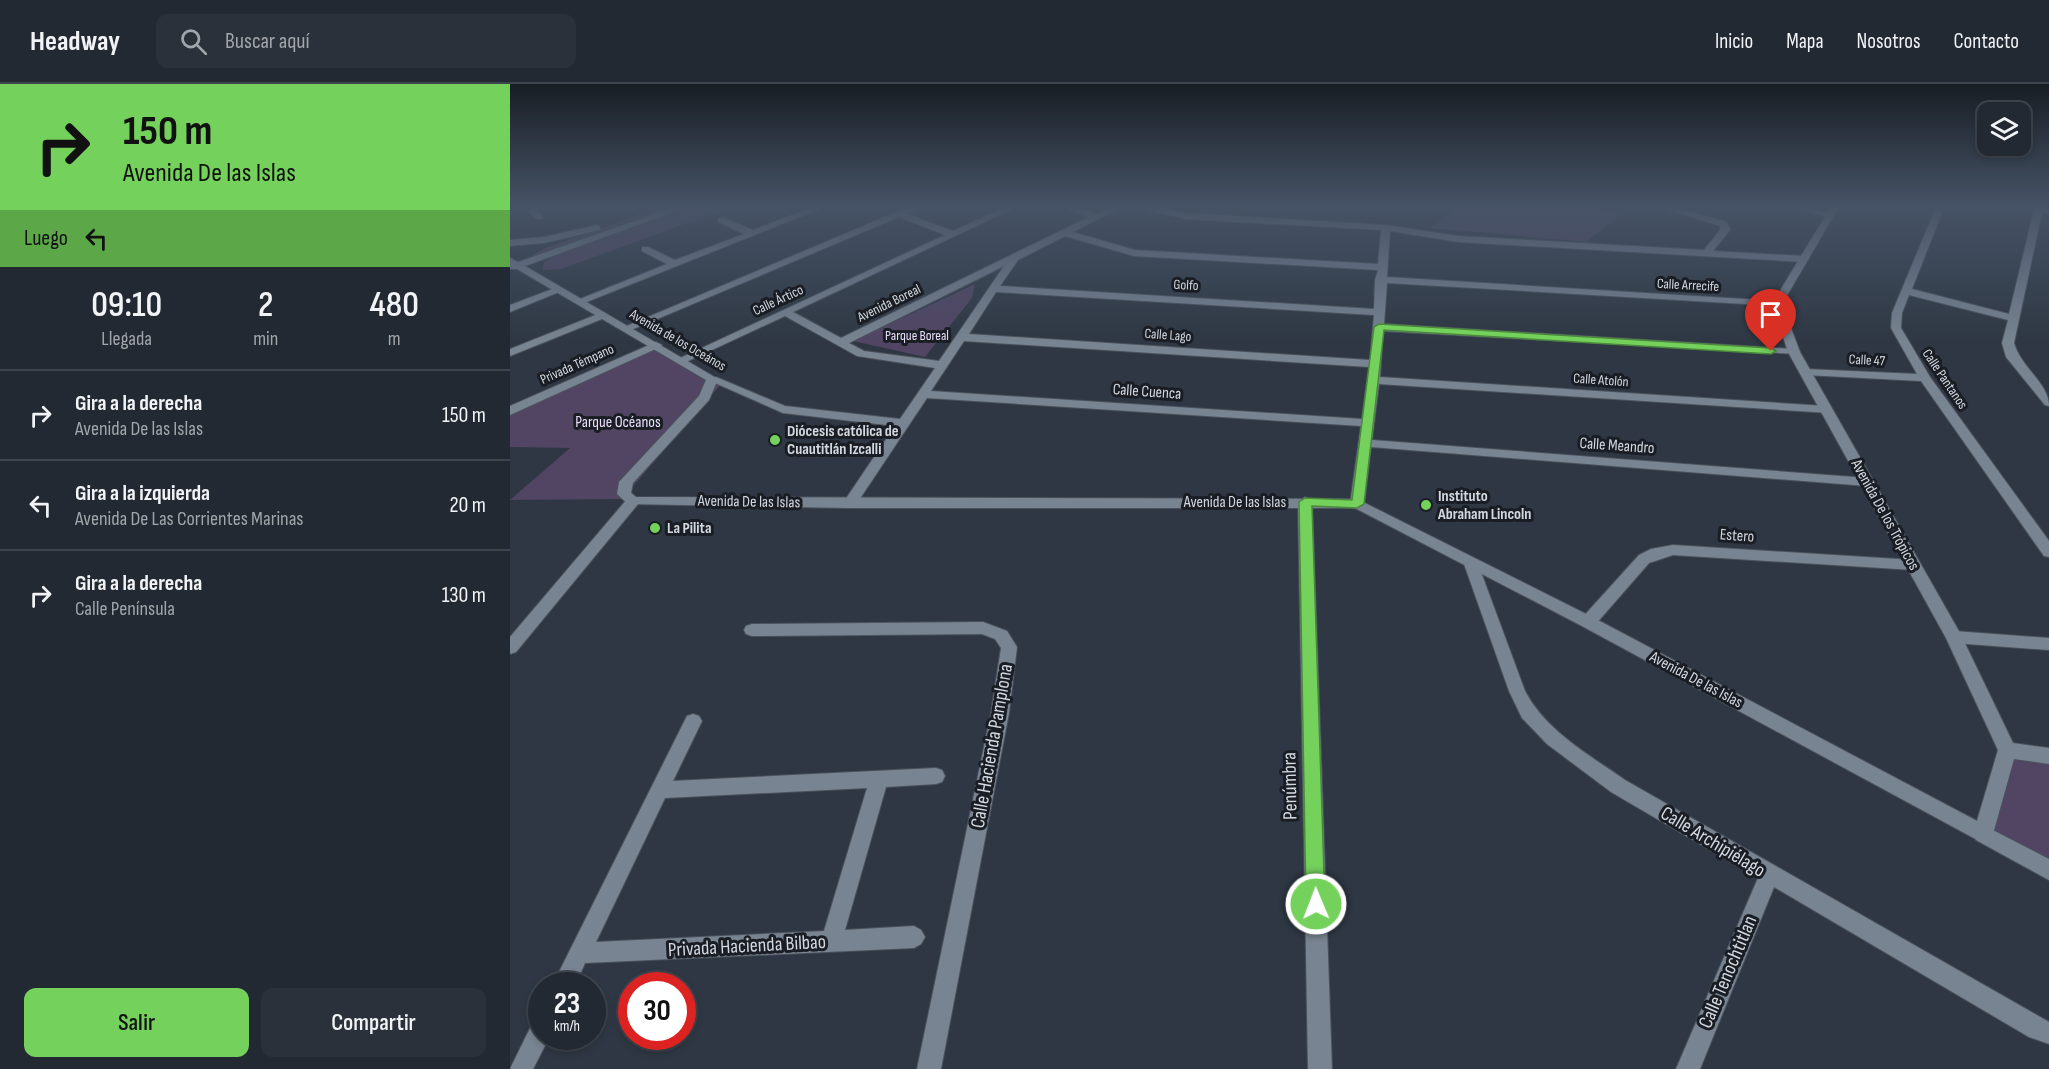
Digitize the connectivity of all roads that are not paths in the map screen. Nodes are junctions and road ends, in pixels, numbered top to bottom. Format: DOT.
graph roads {
  1 [pos="544,251"];
  2 [pos="549,251"];
  3 [pos="649,251"];
  4 [pos="709,251"];
  5 [pos="811,251"];
  6 [pos="916,251"];
  7 [pos="1029,251"];
  8 [pos="1127,251"];
  9 [pos="1384,251"];
  10 [pos="1656,251"];
  11 [pos="1708,251"];
  12 [pos="1809,251"];
  13 [pos="1922,251"];
  14 [pos="2025,251"];
  15 [pos="1706,254"];
  16 [pos="1015,258"];
  17 [pos="1804,259"];
  18 [pos="512,263"];
  19 [pos="675,264"];
  20 [pos="1382,267"];
  21 [pos="1380,280"];
  22 [pos="992,289"];
  23 [pos="559,290"];
  24 [pos="1906,291"];
  25 [pos="580,301"];
  26 [pos="1778,304"];
  27 [pos="510,309"];
  28 [pos="785,312"];
  29 [pos="1379,312"];
  30 [pos="603,315"];
  31 [pos="2012,318"];
  32 [pos="1379,327"];
  33 [pos="627,328"];
  34 [pos="960,337"];
  35 [pos="842,342"];
  36 [pos="656,345"];
  37 [pos="1794,352"];
  38 [pos="510,353"];
  39 [pos="682,360"];
  40 [pos="1375,364"];
  41 [pos="941,365"];
  42 [pos="1806,372"];
  43 [pos="1925,378"];
  44 [pos="712,379"];
  45 [pos="1374,380"];
  46 [pos="2043,389"];
  47 [pos="923,394"];
  48 [pos="2049,402"];
  49 [pos="1826,410"];
  50 [pos="510,411"];
  51 [pos="904,423"];
  52 [pos="1368,423"];
  53 [pos="1365,443"];
  54 [pos="1867,482"];
  55 [pos="633,501"];
  56 [pos="1305,502"];
  57 [pos="850,503"];
  58 [pos="1357,504"];
  59 [pos="2049,552"];
  60 [pos="1471,564"];
  61 [pos="1914,565"];
  62 [pos="1588,622"];
  63 [pos="752,630"];
  64 [pos="1954,637"];
  65 [pos="2049,644"];
  66 [pos="510,648"];
  67 [pos="693,722"];
  68 [pos="2007,750"];
  69 [pos="2049,756"];
  70 [pos="936,776"];
  71 [pos="879,780"];
  72 [pos="659,790"];
  73 [pos="1983,834"];
  74 [pos="2049,870"];
  75 [pos="1769,876"];
  76 [pos="914,937"];
  77 [pos="831,942"];
  78 [pos="579,953"];
  79 [pos="570,972"];
  80 [pos="2049,1033"];
  81 [pos="531,1050"];
  82 [pos="521,1069"];
  83 [pos="929,1069"];
  84 [pos="1320,1069"];
  85 [pos="1688,1069"];
  1 -- 18 [label="street"];
  2 -- 18 [label="street"];
  3 -- 19 [label="street"];
  4 -- 19 [label="street"];
  5 -- 33 [label="street"];
  6 -- 28 [label="street, Calle Ártico"];
  7 -- 16 [label="street, Avenida Boreal"];
  8 -- 20 [label="street"];
  9 -- 20 [label="street"];
  10 -- 15 [label="street"];
  11 -- 15 [label="street"];
  12 -- 17 [label="street"];
  13 -- 24 [label="street, Calle Pantanos"];
  14 -- 31 [label="street"];
  15 -- 17 [label="street"];
  16 -- 22 [label="street, Avenida Boreal"];
  16 -- 35 [label="street, Avenida Boreal"];
  17 -- 26 [label="street"];
  18 -- 23 [label="street, Avenida de los Oceános"];
  19 -- 25 [label="street"];
  20 -- 21 [label="street"];
  21 -- 26 [label="street, Calle Arrecife"];
  21 -- 29 [label="street"];
  22 -- 29 [label="street, Golfo"];
  22 -- 34 [label="street, Avenida Boreal"];
  23 -- 25 [label="street, Avenida de los Oceános"];
  23 -- 27 [label="street"];
  24 -- 31 [label="street"];
  24 -- 43 [label="street, Calle Pantanos"];
  25 -- 30 [label="street, Avenida de los Oceános"];
  26 -- 37 [label="street, Avenida De los Trópicos"];
  28 -- 35 [label="street"];
  28 -- 39 [label="street, Calle Ártico"];
  29 -- 32 [label="street"];
  30 -- 33 [label="street, Avenida de los Oceános"];
  30 -- 38 [label="street"];
  31 -- 46 [label="street"];
  32 -- 37 [label="street"];
  32 -- 40 [label="street"];
  33 -- 36 [label="street, Avenida de los Oceános"];
  34 -- 40 [label="street, Calle Lago"];
  34 -- 41 [label="street, Avenida Boreal"];
  35 -- 41 [label="street"];
  36 -- 39 [label="street, Avenida de los Oceános"];
  36 -- 50 [label="street, Privada Témpano"];
  37 -- 42 [label="street, Avenida De los Trópicos"];
  39 -- 44 [label="street, Avenida de los Oceános"];
  40 -- 45 [label="street"];
  41 -- 47 [label="street, Avenida Boreal"];
  42 -- 43 [label="street, Calle 47"];
  42 -- 49 [label="street, Avenida De los Trópicos"];
  43 -- 59 [label="street, Calle Pantanos"];
  44 -- 51 [label="street, Avenida de los Oceános"];
  44 -- 55 [label="street"];
  45 -- 49 [label="street, Calle Atolón"];
  45 -- 52 [label="street"];
  46 -- 48 [label="street"];
  47 -- 51 [label="street, Avenida Boreal"];
  47 -- 52 [label="street, Calle Cuenca"];
  49 -- 54 [label="street, Avenida De los Trópicos"];
  51 -- 57 [label="street, Avenida Boreal"];
  52 -- 53 [label="street"];
  53 -- 54 [label="street, Calle Meandro"];
  53 -- 58 [label="street"];
  54 -- 61 [label="street, Avenida De los Trópicos"];
  55 -- 57 [label="street, Avenida De las Islas"];
  55 -- 66 [label="street"];
  56 -- 57 [label="street, Avenida De las Islas"];
  56 -- 58 [label="street, Avenida De las Islas"];
  56 -- 84 [label="street, Penúmbra"];
  58 -- 60 [label="street, Avenida De las Islas"];
  60 -- 62 [label="street, Avenida De las Islas"];
  60 -- 75 [label="street, Calle Archipiélago"];
  61 -- 62 [label="street, Estero"];
  61 -- 64 [label="street, Avenida De los Trópicos"];
  62 -- 73 [label="street, Avenida De las Islas"];
  63 -- 83 [label="street, Calle Hacienda Pamplona"];
  64 -- 65 [label="street"];
  64 -- 68 [label="street, Avenida De los Trópicos"];
  67 -- 72 [label="street"];
  68 -- 69 [label="street"];
  68 -- 73 [label="street"];
  70 -- 71 [label="street"];
  71 -- 72 [label="street"];
  71 -- 77 [label="street"];
  72 -- 78 [label="street"];
  73 -- 74 [label="street, Avenida De las Islas"];
  75 -- 80 [label="street, Calle Archipiélago"];
  75 -- 85 [label="street, Calle Tenochtitlan"];
  76 -- 77 [label="street, Privada Hacienda Bilbao"];
  77 -- 78 [label="street, Privada Hacienda Bilbao"];
  78 -- 79 [label="street"];
  81 -- 82 [label="street"];
}
